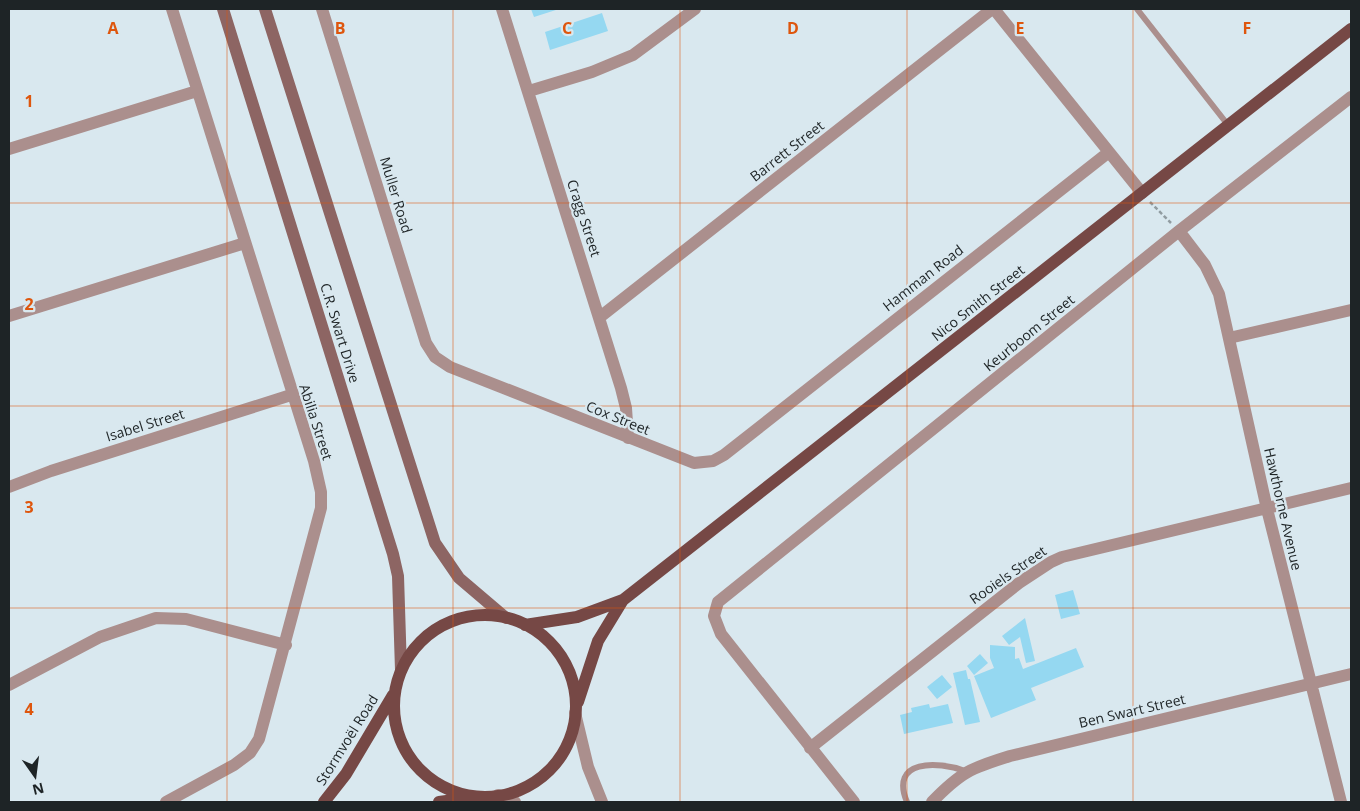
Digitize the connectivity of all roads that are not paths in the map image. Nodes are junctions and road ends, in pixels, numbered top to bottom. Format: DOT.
graph roads {
  1 [pos="172,9"];
  2 [pos="223,9"];
  3 [pos="265,9"];
  4 [pos="322,9"];
  5 [pos="502,9"];
  6 [pos="695,9"];
  7 [pos="993,9"];
  8 [pos="1137,9"];
  9 [pos="1351,29"];
  10 [pos="197,91"];
  11 [pos="529,92"];
  12 [pos="1351,97"];
  13 [pos="1228,125"];
  14 [pos="9,149"];
  15 [pos="1109,152"];
  16 [pos="1142,193"];
  17 [pos="1179,231"];
  18 [pos="245,243"];
  19 [pos="1351,310"];
  20 [pos="9,316"];
  21 [pos="600,317"];
  22 [pos="1229,338"];
  23 [pos="464,373"];
  24 [pos="291,395"];
  25 [pos="756,428"];
  26 [pos="628,438"];
  27 [pos="9,488"];
  28 [pos="1351,488"];
  29 [pos="1267,509"];
  30 [pos="623,600"];
  31 [pos="506,618"];
  32 [pos="525,625"];
  33 [pos="286,645"];
  34 [pos="401,670"];
  35 [pos="1351,674"];
  36 [pos="1310,684"];
  37 [pos="9,685"];
  38 [pos="395,694"];
  39 [pos="575,711"];
  40 [pos="810,748"];
  41 [pos="965,771"];
  42 [pos="479,796"];
  43 [pos="498,796"];
  44 [pos="166,802"];
  45 [pos="324,802"];
  46 [pos="439,802"];
  47 [pos="515,802"];
  48 [pos="602,802"];
  49 [pos="854,802"];
  50 [pos="907,802"];
  51 [pos="932,802"];
  52 [pos="1341,802"];
  1 -- 10 [label="street, Abilia Street"];
  2 -- 34 [label="main road, C.R. Swart Drive"];
  3 -- 31 [label="main road, C.R. Swart Drive"];
  4 -- 23 [label="street, Muller Road"];
  5 -- 11 [label="street, Cragg Street"];
  6 -- 11 [label="street"];
  7 -- 15 [label="street"];
  7 -- 21 [label="street, Barrett Street"];
  8 -- 13 [label="lane"];
  9 -- 13 [label="main road, Nico Smith Street"];
  10 -- 14 [label="street"];
  10 -- 18 [label="street, Abilia Street"];
  11 -- 21 [label="street, Cragg Street"];
  12 -- 17 [label="street, Keurboom Street"];
  13 -- 16 [label="main road, Nico Smith Street"];
  15 -- 16 [label="street"];
  15 -- 25 [label="street, Hamman Road"];
  16 -- 30 [label="main road, Nico Smith Street"];
  17 -- 22 [label="street, Hawthorne Avenue"];
  17 -- 40 [label="street, Keurboom Street"];
  18 -- 20 [label="street"];
  18 -- 24 [label="street, Abilia Street"];
  19 -- 22 [label="street"];
  21 -- 26 [label="street, Cragg Street"];
  22 -- 29 [label="street, Hawthorne Avenue"];
  23 -- 26 [label="street, Cox Street"];
  24 -- 27 [label="street, Isabel Street"];
  24 -- 33 [label="street, Abilia Street"];
  25 -- 26 [label="street, Cox Street"];
  28 -- 29 [label="street, Rooiels Street"];
  29 -- 36 [label="street, Hawthorne Avenue"];
  29 -- 40 [label="street, Rooiels Street"];
  30 -- 32 [label="main road, Nico Smith Street"];
  30 -- 39 [label="main road, Nico Smith Street"];
  31 -- 32 [label="main road, Stormvoël Road"];
  31 -- 34 [label="main road, Stormvoël Road"];
  32 -- 39 [label="main road, Stormvoël Road"];
  33 -- 37 [label="street"];
  33 -- 44 [label="street, Abilia Street"];
  34 -- 38 [label="main road, Stormvoël Road"];
  35 -- 36 [label="street, Ben Swart Street"];
  36 -- 41 [label="street, Ben Swart Street"];
  36 -- 52 [label="street, Hawthorne Avenue"];
  38 -- 42 [label="main road, Stormvoël Road"];
  38 -- 45 [label="main road, Stormvoël Road"];
  39 -- 43 [label="main road, Stormvoël Road"];
  39 -- 48 [label="street"];
  40 -- 49 [label="street"];
  41 -- 50 [label="lane"];
  41 -- 51 [label="street, Ben Swart Street"];
  42 -- 43 [label="main road, Stormvoël Road"];
  42 -- 46 [label="main road, Stormvoël Road"];
  43 -- 47 [label="street"];
}
